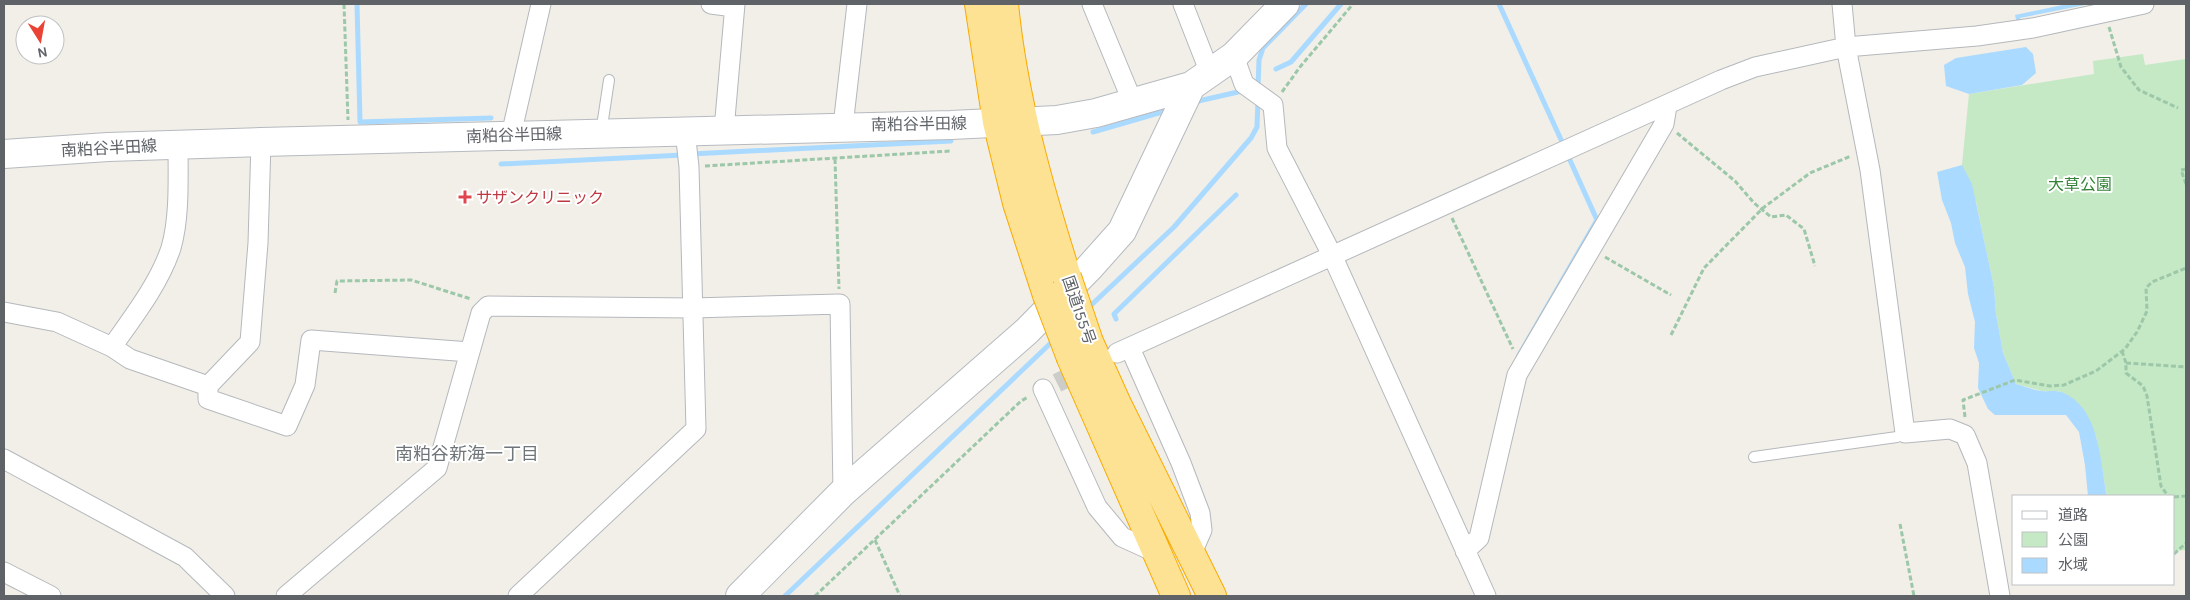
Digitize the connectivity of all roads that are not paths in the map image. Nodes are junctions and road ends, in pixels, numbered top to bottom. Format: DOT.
graph roads {
  1 [pos="542,4"];
  2 [pos="711,4"];
  3 [pos="857,4"];
  4 [pos="979,4"];
  5 [pos="1004,4"];
  6 [pos="1092,4"];
  7 [pos="1183,4"];
  8 [pos="1285,4"];
  9 [pos="1842,4"];
  10 [pos="2144,4"];
  11 [pos="734,6"];
  12 [pos="1846,47"];
  13 [pos="1234,56"];
  14 [pos="1200,79"];
  15 [pos="609,80"];
  16 [pos="1133,103"];
  17 [pos="1666,115"];
  18 [pos="1025,120"];
  19 [pos="997,122"];
  20 [pos="843,126"];
  21 [pos="724,130"];
  22 [pos="685,131"];
  23 [pos="601,133"];
  24 [pos="514,135"];
  25 [pos="262,142"];
  26 [pos="178,144"];
  27 [pos="4,154"];
  28 [pos="1332,256"];
  29 [pos="1057,286"];
  30 [pos="693,308"];
  31 [pos="4,312"];
  32 [pos="112,347"];
  33 [pos="1080,350"];
  34 [pos="470,352"];
  35 [pos="208,386"];
  36 [pos="1043,389"];
  37 [pos="1905,432"];
  38 [pos="1754,457"];
  39 [pos="4,459"];
  40 [pos="843,492"];
  41 [pos="1465,551"];
  42 [pos="1155,552"];
  43 [pos="1192,553"];
  44 [pos="4,572"];
  45 [pos="32,591"];
  46 [pos="51,596"];
  47 [pos="226,596"];
  48 [pos="286,596"];
  49 [pos="518,596"];
  50 [pos="740,596"];
  51 [pos="1176,596"];
  52 [pos="1212,596"];
  53 [pos="1486,596"];
  54 [pos="2000,596"];
  1 -- 24 [label="street"];
  2 -- 11 [label="street"];
  3 -- 20 [label="street"];
  4 -- 19 [label="highway, 国道155号"];
  5 -- 18 [label="highway, 国道155号"];
  6 -- 16 [label="street"];
  7 -- 14 [label="street"];
  8 -- 13 [label="main road"];
  9 -- 12 [label="street"];
  10 -- 12 [label="street"];
  11 -- 21 [label="street"];
  12 -- 17 [label="street"];
  12 -- 37 [label="street"];
  13 -- 14 [label="main road"];
  13 -- 28 [label="street"];
  14 -- 16 [label="main road, 南粕谷半田線"];
  14 -- 40 [label="main road"];
  15 -- 23 [label="lane"];
  16 -- 18 [label="main road, 南粕谷半田線"];
  17 -- 28 [label="street"];
  17 -- 41 [label="street"];
  18 -- 19 [label="main road, 南粕谷半田線"];
  18 -- 29 [label="highway, 国道155号"];
  19 -- 20 [label="main road, 南粕谷半田線"];
  19 -- 29 [label="highway, 国道155号"];
  20 -- 21 [label="main road, 南粕谷半田線"];
  21 -- 22 [label="main road, 南粕谷半田線"];
  22 -- 23 [label="main road, 南粕谷半田線"];
  22 -- 30 [label="street"];
  23 -- 24 [label="main road, 南粕谷半田線"];
  24 -- 25 [label="main road, 南粕谷半田線"];
  25 -- 26 [label="main road, 南粕谷半田線"];
  25 -- 35 [label="street"];
  26 -- 27 [label="main road, 南粕谷半田線"];
  26 -- 32 [label="street"];
  28 -- 41 [label="street"];
  28 -- 43 [label="street"];
  29 -- 33 [label="highway, 国道155号, bridge"];
  30 -- 34 [label="street"];
  30 -- 40 [label="street"];
  30 -- 49 [label="street"];
  31 -- 32 [label="street"];
  32 -- 35 [label="street"];
  33 -- 42 [label="highway, 国道155号"];
  33 -- 43 [label="highway, 国道155号"];
  34 -- 35 [label="street"];
  34 -- 48 [label="street"];
  36 -- 42 [label="street"];
  37 -- 38 [label="lane"];
  37 -- 54 [label="street"];
  39 -- 47 [label="street"];
  40 -- 50 [label="main road"];
  41 -- 53 [label="street"];
  42 -- 51 [label="highway, 国道155号"];
  43 -- 52 [label="highway, 国道155号"];
  44 -- 45 [label="street"];
  45 -- 46 [label="street"];
}
